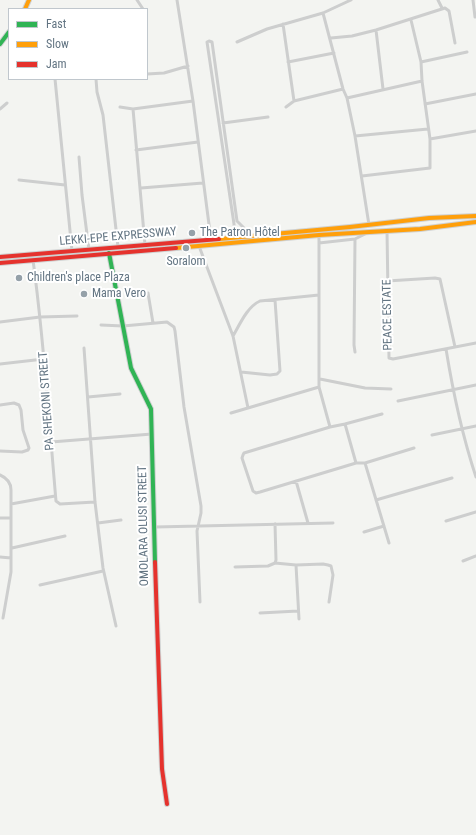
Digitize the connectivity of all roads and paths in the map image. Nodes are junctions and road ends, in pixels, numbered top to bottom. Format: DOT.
graph roads {
  1 [pos="29,0"];
  2 [pos="177,0"];
  3 [pos="351,0"];
  4 [pos="438,0"];
  5 [pos="473,0"];
  6 [pos="342,2"];
  7 [pos="27,8"];
  8 [pos="442,8"];
  9 [pos="323,13"];
  10 [pos="475,17"];
  11 [pos="411,20"];
  12 [pos="283,24"];
  13 [pos="376,30"];
  14 [pos="8,33"];
  15 [pos="330,38"];
  16 [pos="237,42"];
  17 [pos="455,43"];
  18 [pos="0,44"];
  19 [pos="467,52"];
  20 [pos="334,53"];
  21 [pos="288,62"];
  22 [pos="421,62"];
  23 [pos="188,66"];
  24 [pos="148,74"];
  25 [pos="55,80"];
  26 [pos="96,80"];
  27 [pos="422,81"];
  28 [pos="343,88"];
  29 [pos="383,89"];
  30 [pos="476,94"];
  31 [pos="347,98"];
  32 [pos="193,101"];
  33 [pos="294,101"];
  34 [pos="7,104"];
  35 [pos="425,104"];
  36 [pos="120,107"];
  37 [pos="286,107"];
  38 [pos="0,109"];
  39 [pos="133,109"];
  40 [pos="268,117"];
  41 [pos="219,123"];
  42 [pos="223,123"];
  43 [pos="428,129"];
  44 [pos="476,131"];
  45 [pos="355,136"];
  46 [pos="430,139"];
  47 [pos="198,142"];
  48 [pos="136,150"];
  49 [pos="79,157"];
  50 [pos="362,176"];
  51 [pos="19,180"];
  52 [pos="203,183"];
  53 [pos="65,185"];
  54 [pos="141,188"];
  55 [pos="232,198"];
  56 [pos="476,216"];
  57 [pos="429,218"];
  58 [pos="421,219"];
  59 [pos="476,222"];
  60 [pos="369,225"];
  61 [pos="429,228"];
  62 [pos="423,229"];
  63 [pos="387,231"];
  64 [pos="368,232"];
  65 [pos="319,235"];
  66 [pos="252,236"];
  67 [pos="235,238"];
  68 [pos="355,239"];
  69 [pos="211,240"];
  70 [pos="319,243"];
  71 [pos="145,245"];
  72 [pos="199,246"];
  73 [pos="118,247"];
  74 [pos="89,250"];
  75 [pos="72,251"];
  76 [pos="109,253"];
  77 [pos="0,257"];
  78 [pos="33,260"];
  79 [pos="0,263"];
  80 [pos="387,281"];
  81 [pos="148,294"];
  82 [pos="319,295"];
  83 [pos="275,300"];
  84 [pos="77,316"];
  85 [pos="40,317"];
  86 [pos="0,322"];
  87 [pos="153,323"];
  88 [pos="100,325"];
  89 [pos="123,326"];
  90 [pos="233,336"];
  91 [pos="476,343"];
  92 [pos="455,347"];
  93 [pos="84,348"];
  94 [pos="446,349"];
  95 [pos="355,352"];
  96 [pos="44,359"];
  97 [pos="0,364"];
  98 [pos="241,372"];
  99 [pos="320,379"];
  100 [pos="476,385"];
  101 [pos="319,386"];
  102 [pos="391,389"];
  103 [pos="452,390"];
  104 [pos="120,394"];
  105 [pos="88,397"];
  106 [pos="398,401"];
  107 [pos="0,405"];
  108 [pos="248,408"];
  109 [pos="231,413"];
  110 [pos="382,414"];
  111 [pos="345,424"];
  112 [pos="476,426"];
  113 [pos="330,427"];
  114 [pos="462,428"];
  115 [pos="152,434"];
  116 [pos="432,435"];
  117 [pos="92,439"];
  118 [pos="51,442"];
  119 [pos="414,448"];
  120 [pos="0,451"];
  121 [pos="356,462"];
  122 [pos="365,463"];
  123 [pos="475,468"];
  124 [pos="0,475"];
  125 [pos="476,476"];
  126 [pos="452,478"];
  127 [pos="296,481"];
  128 [pos="55,496"];
  129 [pos="376,500"];
  130 [pos="95,502"];
  131 [pos="11,504"];
  132 [pos="476,512"];
  133 [pos="0,518"];
  134 [pos="11,518"];
  135 [pos="121,520"];
  136 [pos="446,521"];
  137 [pos="98,523"];
  138 [pos="332,523"];
  139 [pos="275,524"];
  140 [pos="308,524"];
  141 [pos="198,525"];
  142 [pos="384,526"];
  143 [pos="155,527"];
  144 [pos="364,532"];
  145 [pos="65,536"];
  146 [pos="389,543"];
  147 [pos="12,548"];
  148 [pos="476,556"];
  149 [pos="0,557"];
  150 [pos="12,558"];
  151 [pos="463,561"];
  152 [pos="275,563"];
  153 [pos="296,565"];
  154 [pos="234,567"];
  155 [pos="103,571"];
  156 [pos="40,585"];
  157 [pos="200,602"];
  158 [pos="329,602"];
  159 [pos="298,611"];
  160 [pos="260,613"];
  161 [pos="3,618"];
  162 [pos="299,619"];
  163 [pos="116,626"];
  164 [pos="167,804"];
  1 -- 7 [label="main road"];
  2 -- 23 [label="street"];
  3 -- 6 [label="street"];
  4 -- 8 [label="street"];
  5 -- 10 [label="street"];
  6 -- 9 [label="street"];
  8 -- 11 [label="street"];
  8 -- 17 [label="street"];
  9 -- 12 [label="street"];
  9 -- 15 [label="street"];
  11 -- 13 [label="street"];
  11 -- 22 [label="street"];
  12 -- 16 [label="street"];
  12 -- 21 [label="street"];
  13 -- 15 [label="street"];
  13 -- 29 [label="street"];
  14 -- 18 [label="main road"];
  15 -- 20 [label="street"];
  19 -- 22 [label="street"];
  20 -- 21 [label="street"];
  20 -- 28 [label="street"];
  21 -- 33 [label="street"];
  22 -- 27 [label="street"];
  23 -- 24 [label="street"];
  23 -- 32 [label="street"];
  25 -- 53 [label="street"];
  26 -- 73 [label="street"];
  27 -- 29 [label="street"];
  27 -- 35 [label="street"];
  28 -- 31 [label="street"];
  28 -- 33 [label="street"];
  29 -- 31 [label="street"];
  30 -- 35 [label="street"];
  31 -- 45 [label="street"];
  32 -- 39 [label="street"];
  32 -- 47 [label="street"];
  33 -- 37 [label="street"];
  34 -- 38 [label="street"];
  35 -- 43 [label="street"];
  36 -- 39 [label="street"];
  39 -- 48 [label="street"];
  40 -- 42 [label="street"];
  41 -- 42 [label="street"];
  41 -- 42 [label="street"];
  41 -- 55 [label="street"];
  42 -- 55 [label="street"];
  43 -- 45 [label="street"];
  43 -- 46 [label="street"];
  44 -- 46 [label="street"];
  45 -- 50 [label="street"];
  46 -- 50 [label="street"];
  47 -- 48 [label="street"];
  47 -- 52 [label="street"];
  48 -- 54 [label="street"];
  49 -- 74 [label="street"];
  50 -- 60 [label="street"];
  51 -- 53 [label="street"];
  52 -- 54 [label="street"];
  52 -- 69 [label="street"];
  53 -- 75 [label="street"];
  54 -- 71 [label="street"];
  55 -- 66 [label="street"];
  55 -- 67 [label="street"];
  56 -- 57 [label="main road, LEKKI-EPE EXPRESSWAY"];
  57 -- 58 [label="main road, LEKKI-EPE EXPRESSWAY"];
  57 -- 61 [label="main road"];
  58 -- 60 [label="main road, LEKKI-EPE EXPRESSWAY"];
  58 -- 62 [label="main road"];
  59 -- 61 [label="main road, LEKKI-EPE EXPRESSWAY"];
  60 -- 66 [label="main road, LEKKI-EPE EXPRESSWAY"];
  61 -- 62 [label="main road, LEKKI-EPE EXPRESSWAY"];
  62 -- 63 [label="main road, LEKKI-EPE EXPRESSWAY"];
  63 -- 64 [label="main road, LEKKI-EPE EXPRESSWAY"];
  63 -- 80 [label="street, PEACE ESTATE"];
  64 -- 65 [label="main road, LEKKI-EPE EXPRESSWAY"];
  64 -- 68 [label="street"];
  65 -- 70 [label="street"];
  65 -- 72 [label="main road, LEKKI-EPE EXPRESSWAY"];
  66 -- 67 [label="main road, LEKKI-EPE EXPRESSWAY"];
  67 -- 69 [label="main road, LEKKI-EPE EXPRESSWAY"];
  68 -- 70 [label="street"];
  68 -- 95 [label="street"];
  69 -- 71 [label="main road, LEKKI-EPE EXPRESSWAY"];
  70 -- 82 [label="street"];
  71 -- 73 [label="main road, LEKKI-EPE EXPRESSWAY"];
  72 -- 76 [label="main road, LEKKI-EPE EXPRESSWAY"];
  72 -- 90 [label="street"];
  73 -- 74 [label="main road, LEKKI-EPE EXPRESSWAY"];
  74 -- 75 [label="main road, LEKKI-EPE EXPRESSWAY"];
  75 -- 77 [label="main road, LEKKI-EPE EXPRESSWAY"];
  76 -- 78 [label="main road, LEKKI-EPE EXPRESSWAY"];
  76 -- 89 [label="main road, OMOLARA OLUSI STREET"];
  78 -- 79 [label="main road, LEKKI-EPE EXPRESSWAY"];
  78 -- 85 [label="street, PA SHEKONI STREET"];
  80 -- 92 [label="street"];
  80 -- 94 [label="street, PEACE ESTATE"];
  81 -- 87 [label="street"];
  82 -- 83 [label="street"];
  82 -- 99 [label="street"];
  83 -- 90 [label="street"];
  83 -- 98 [label="street"];
  84 -- 85 [label="street"];
  85 -- 86 [label="street"];
  85 -- 96 [label="street, PA SHEKONI STREET"];
  87 -- 89 [label="street"];
  87 -- 141 [label="street"];
  88 -- 89 [label="street"];
  89 -- 115 [label="main road, OMOLARA OLUSI STREET"];
  90 -- 98 [label="street"];
  91 -- 92 [label="street, PEACE ESTATE"];
  92 -- 94 [label="street, PEACE ESTATE"];
  93 -- 105 [label="street"];
  94 -- 103 [label="street"];
  96 -- 97 [label="street"];
  96 -- 118 [label="street, PA SHEKONI STREET"];
  98 -- 108 [label="street"];
  99 -- 101 [label="street"];
  99 -- 102 [label="street"];
  100 -- 103 [label="street"];
  101 -- 108 [label="street"];
  101 -- 113 [label="street"];
  103 -- 106 [label="street"];
  103 -- 114 [label="street"];
  104 -- 105 [label="street"];
  105 -- 117 [label="street"];
  107 -- 120 [label="street"];
  108 -- 109 [label="street"];
  110 -- 111 [label="street"];
  111 -- 113 [label="street"];
  111 -- 121 [label="street"];
  112 -- 114 [label="street"];
  113 -- 127 [label="street"];
  114 -- 116 [label="street"];
  114 -- 123 [label="street"];
  115 -- 117 [label="street"];
  115 -- 143 [label="main road, OMOLARA OLUSI STREET"];
  117 -- 118 [label="street"];
  117 -- 130 [label="street"];
  118 -- 128 [label="street, PA SHEKONI STREET"];
  119 -- 122 [label="street"];
  121 -- 122 [label="street"];
  121 -- 127 [label="street"];
  122 -- 129 [label="street"];
  123 -- 125 [label="street"];
  124 -- 131 [label="street"];
  126 -- 129 [label="street"];
  127 -- 140 [label="street"];
  128 -- 130 [label="street"];
  128 -- 131 [label="street"];
  129 -- 142 [label="street"];
  130 -- 137 [label="street"];
  131 -- 134 [label="street"];
  132 -- 136 [label="street"];
  133 -- 134 [label="street"];
  134 -- 147 [label="street"];
  135 -- 137 [label="street"];
  137 -- 155 [label="street"];
  138 -- 140 [label="street"];
  139 -- 140 [label="street"];
  139 -- 141 [label="street"];
  139 -- 152 [label="street"];
  141 -- 143 [label="street"];
  141 -- 157 [label="street"];
  142 -- 144 [label="street"];
  142 -- 146 [label="street"];
  143 -- 164 [label="main road, OMOLARA OLUSI STREET"];
  145 -- 147 [label="street"];
  147 -- 150 [label="street"];
  148 -- 151 [label="street"];
  149 -- 150 [label="street"];
  150 -- 161 [label="street"];
  152 -- 153 [label="street"];
  152 -- 154 [label="street"];
  153 -- 158 [label="street"];
  153 -- 159 [label="street"];
  155 -- 156 [label="street"];
  155 -- 163 [label="street"];
  159 -- 160 [label="street"];
  159 -- 162 [label="street"];
}
